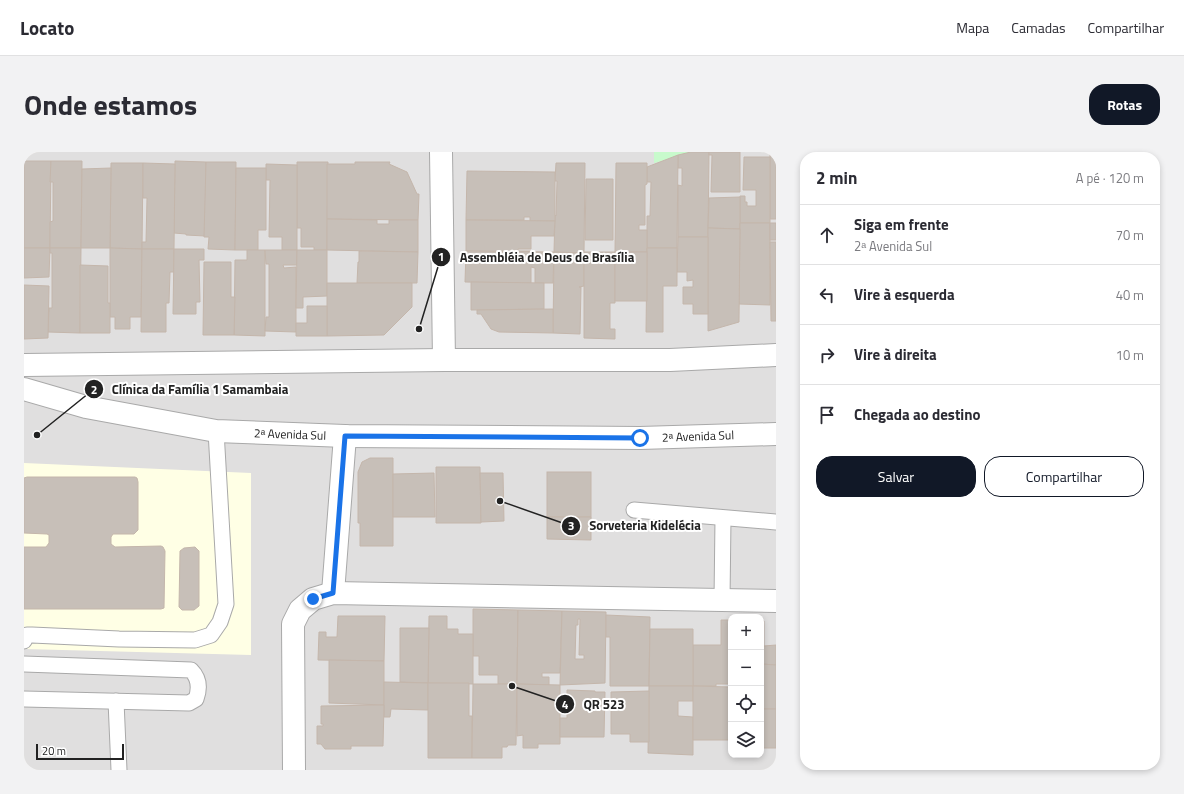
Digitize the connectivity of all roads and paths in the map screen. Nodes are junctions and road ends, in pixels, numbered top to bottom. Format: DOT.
graph roads {
  1 [pos="441,152"];
  2 [pos="776,355"];
  3 [pos="444,360"];
  4 [pos="24,365"];
  5 [pos="24,389"];
  6 [pos="216,431"];
  7 [pos="776,434"];
  8 [pos="345,436"];
  9 [pos="634,510"];
  10 [pos="722,519"];
  11 [pos="776,522"];
  12 [pos="333,593"];
  13 [pos="722,600"];
  14 [pos="776,601"];
  15 [pos="24,641"];
  16 [pos="24,664"];
  17 [pos="24,699"];
  18 [pos="116,701"];
  19 [pos="119,770"];
  20 [pos="294,770"];
  1 -- 3 [label="street"];
  2 -- 3 [label="street"];
  3 -- 4 [label="street"];
  5 -- 6 [label="street, 2ᵃ Avenida Sul"];
  6 -- 8 [label="street, 2ᵃ Avenida Sul"];
  6 -- 15 [label="lane"];
  7 -- 8 [label="street, 2ᵃ Avenida Sul"];
  8 -- 12 [label="street"];
  9 -- 10 [label="lane"];
  10 -- 11 [label="lane"];
  10 -- 13 [label="lane"];
  12 -- 13 [label="street"];
  12 -- 20 [label="street"];
  13 -- 14 [label="street"];
  16 -- 18 [label="lane"];
  17 -- 18 [label="lane"];
  18 -- 19 [label="lane"];
}
